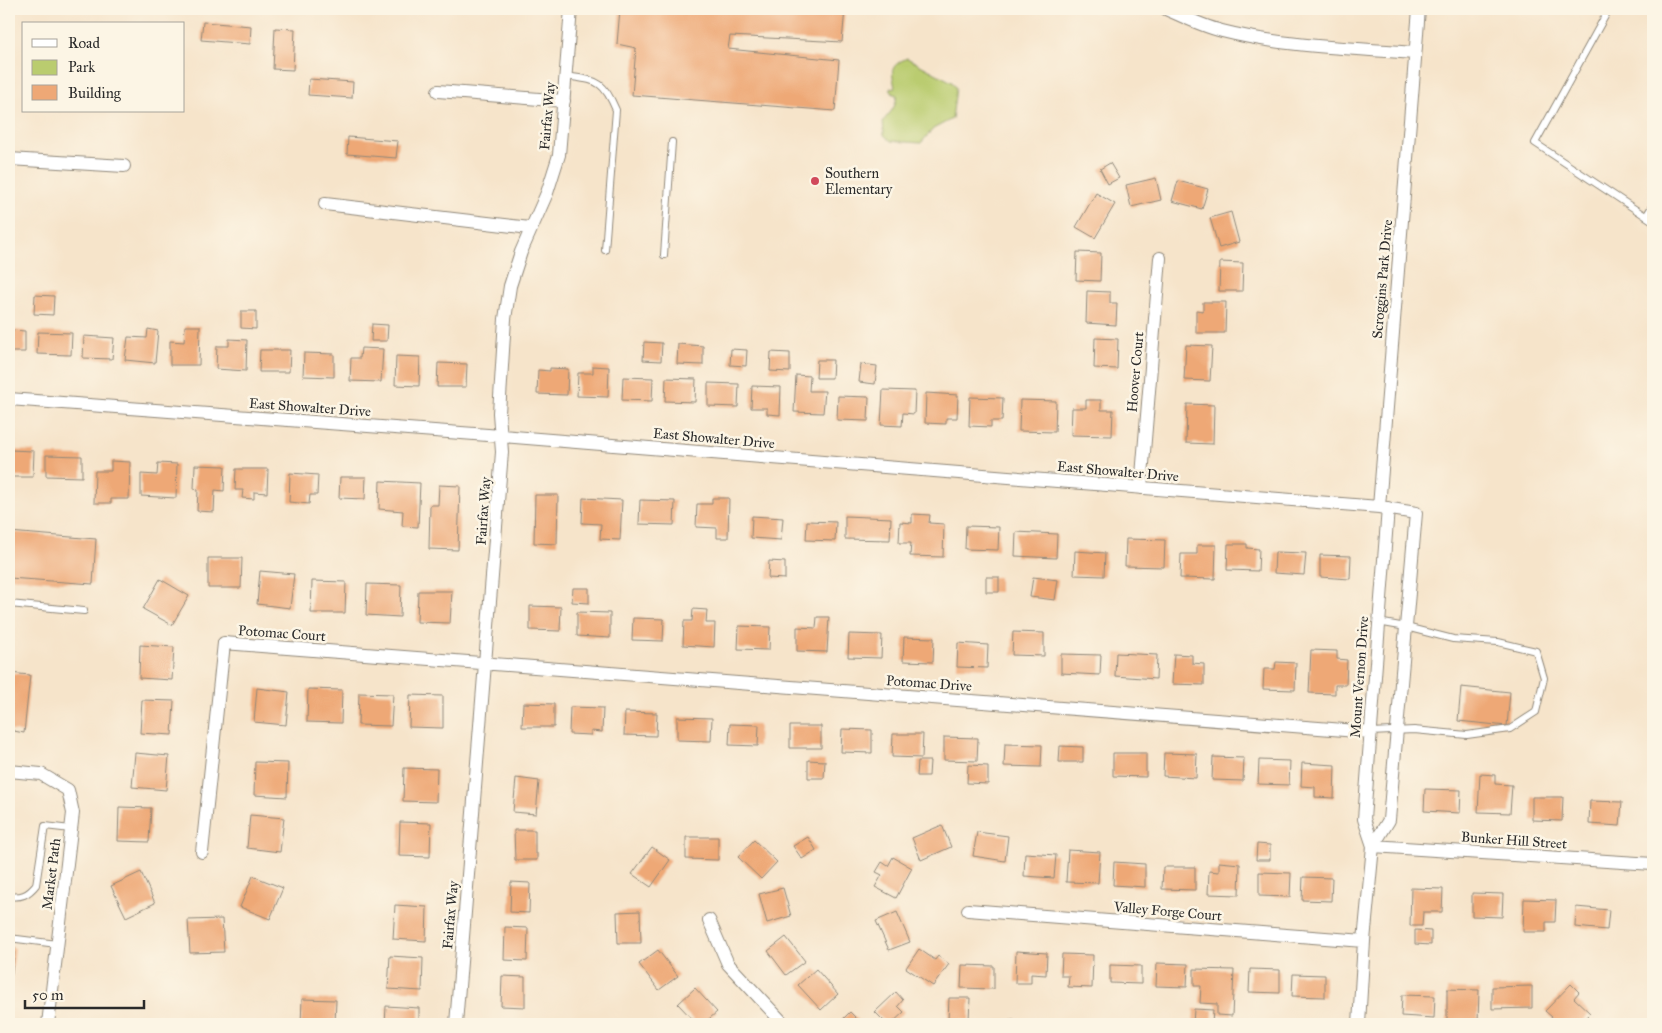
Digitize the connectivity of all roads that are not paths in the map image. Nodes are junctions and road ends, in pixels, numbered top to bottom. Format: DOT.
graph roads {
  1 [pos="571,9"];
  2 [pos="1166,9"];
  3 [pos="1419,9"];
  4 [pos="1609,9"];
  5 [pos="1415,53"];
  6 [pos="566,76"];
  7 [pos="438,91"];
  8 [pos="564,101"];
  9 [pos="672,142"];
  10 [pos="9,159"];
  11 [pos="124,166"];
  12 [pos="324,204"];
  13 [pos="1653,205"];
  14 [pos="1646,216"];
  15 [pos="1653,221"];
  16 [pos="530,228"];
  17 [pos="606,250"];
  18 [pos="664,255"];
  19 [pos="1160,258"];
  20 [pos="9,399"];
  21 [pos="501,436"];
  22 [pos="1141,488"];
  23 [pos="1384,507"];
  24 [pos="1416,513"];
  25 [pos="9,604"];
  26 [pos="84,611"];
  27 [pos="1378,622"];
  28 [pos="1406,627"];
  29 [pos="486,663"];
  30 [pos="1397,731"];
  31 [pos="1370,732"];
  32 [pos="9,770"];
  33 [pos="71,829"];
  34 [pos="1373,846"];
  35 [pos="202,852"];
  36 [pos="1653,855"];
  37 [pos="1653,864"];
  38 [pos="9,896"];
  39 [pos="968,910"];
  40 [pos="709,920"];
  41 [pos="9,938"];
  42 [pos="1364,941"];
  43 [pos="57,944"];
  44 [pos="48,1024"];
  45 [pos="456,1024"];
  46 [pos="784,1024"];
  47 [pos="1359,1024"];
  1 -- 6 [label="street, Fairfax Way"];
  2 -- 5 [label="street"];
  3 -- 5 [label="street, Scroggins Park Drive"];
  4 -- 14 [label="lane"];
  5 -- 23 [label="street, Scroggins Park Drive"];
  6 -- 8 [label="street, Fairfax Way"];
  6 -- 17 [label="lane"];
  7 -- 8 [label="street"];
  8 -- 16 [label="street, Fairfax Way"];
  9 -- 18 [label="lane"];
  10 -- 11 [label="street"];
  12 -- 16 [label="street"];
  13 -- 14 [label="lane"];
  14 -- 15 [label="lane"];
  16 -- 21 [label="street, Fairfax Way"];
  19 -- 22 [label="street, Hoover Court"];
  20 -- 21 [label="street, East Showalter Drive"];
  21 -- 22 [label="street, East Showalter Drive"];
  21 -- 29 [label="street, Fairfax Way"];
  22 -- 23 [label="street, East Showalter Drive"];
  23 -- 24 [label="street, East Showalter Drive"];
  23 -- 27 [label="street, Mount Vernon Drive"];
  24 -- 28 [label="street, Mount Vernon Drive"];
  25 -- 26 [label="lane"];
  27 -- 28 [label="lane"];
  27 -- 31 [label="street, Mount Vernon Drive"];
  28 -- 30 [label="street, Mount Vernon Drive"];
  28 -- 30 [label="lane"];
  29 -- 31 [label="street, Potomac Drive"];
  29 -- 35 [label="street, Potomac Court"];
  29 -- 45 [label="street, Fairfax Way"];
  30 -- 31 [label="lane"];
  30 -- 34 [label="street, Mount Vernon Drive"];
  31 -- 34 [label="street, Mount Vernon Drive"];
  32 -- 33 [label="street, Market Path"];
  33 -- 38 [label="lane"];
  33 -- 43 [label="street, Market Path"];
  34 -- 37 [label="street, Bunker Hill Street"];
  34 -- 42 [label="street, Mount Vernon Drive"];
  36 -- 37 [label="street"];
  39 -- 42 [label="street, Valley Forge Court"];
  40 -- 46 [label="street"];
  41 -- 43 [label="lane"];
  42 -- 47 [label="street, Mount Vernon Drive"];
  43 -- 44 [label="street, Market Path"];
}
